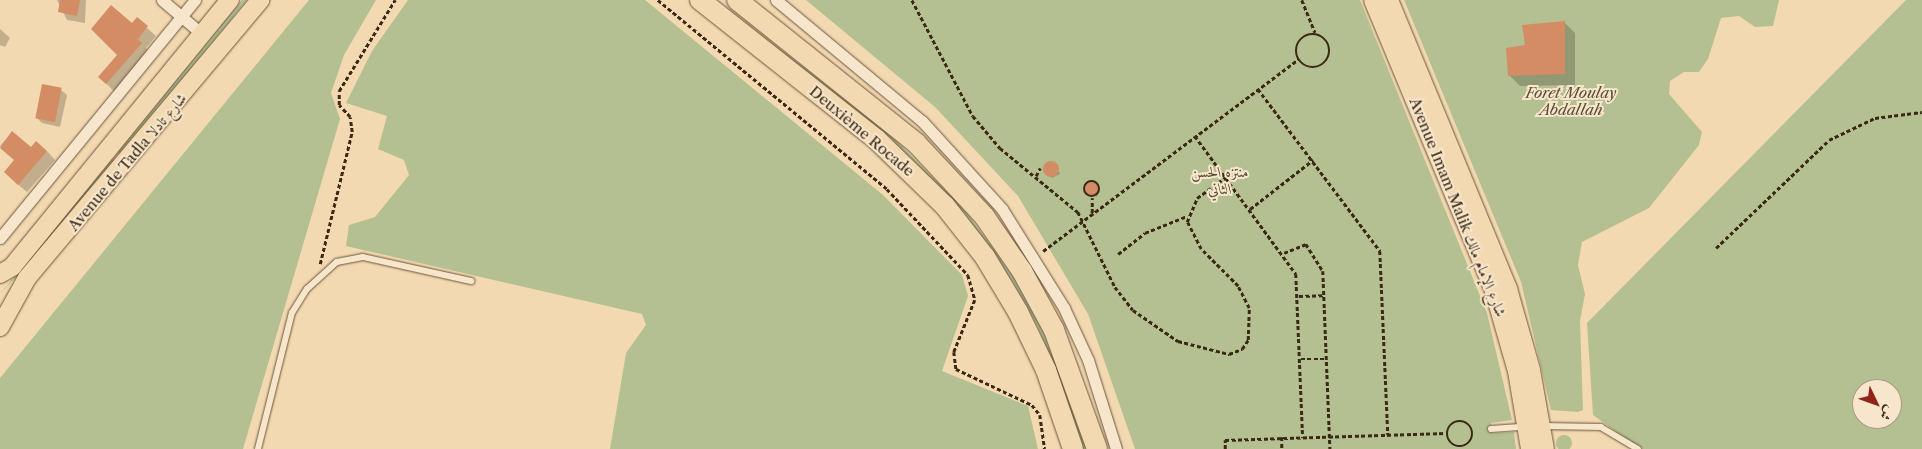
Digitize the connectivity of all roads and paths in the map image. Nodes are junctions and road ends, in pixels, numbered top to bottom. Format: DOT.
graph roads {
  1 [pos="162,0"];
  2 [pos="195,0"];
  3 [pos="230,0"];
  4 [pos="260,0"];
  5 [pos="395,0"];
  6 [pos="658,0"];
  7 [pos="700,0"];
  8 [pos="737,0"];
  9 [pos="776,0"];
  10 [pos="912,0"];
  11 [pos="1302,0"];
  12 [pos="1373,0"];
  13 [pos="1389,0"];
  14 [pos="182,16"];
  15 [pos="202,34"];
  16 [pos="1316,34"];
  17 [pos="1299,59"];
  18 [pos="1258,89"];
  19 [pos="1922,112"];
  20 [pos="1195,136"];
  21 [pos="1313,160"];
  22 [pos="1040,168"];
  23 [pos="1036,176"];
  24 [pos="1226,177"];
  25 [pos="1092,198"];
  26 [pos="1250,209"];
  27 [pos="1092,213"];
  28 [pos="1187,216"];
  29 [pos="1084,219"];
  30 [pos="0,238"];
  31 [pos="1716,248"];
  32 [pos="1118,254"];
  33 [pos="1284,254"];
  34 [pos="1036,257"];
  35 [pos="0,274"];
  36 [pos="316,280"];
  37 [pos="471,281"];
  38 [pos="1299,296"];
  39 [pos="1324,296"];
  40 [pos="0,327"];
  41 [pos="1327,358"];
  42 [pos="1300,359"];
  43 [pos="1534,426"];
  44 [pos="1492,429"];
  45 [pos="1446,433"];
  46 [pos="1388,435"];
  47 [pos="1282,437"];
  48 [pos="1330,437"];
  49 [pos="1303,438"];
  50 [pos="1455,448"];
  51 [pos="258,449"];
  52 [pos="1045,449"];
  53 [pos="1073,449"];
  54 [pos="1097,449"];
  55 [pos="1116,449"];
  56 [pos="1225,449"];
  57 [pos="1282,449"];
  58 [pos="1330,449"];
  59 [pos="1530,449"];
  60 [pos="1545,449"];
  61 [pos="1638,449"];
  1 -- 14 [label="street"];
  2 -- 14 [label="street"];
  3 -- 15 [label="main road, Avenue de Tadla شارع تادلا"];
  4 -- 40 [label="main road, Avenue de Tadla شارع تادلا"];
  5 -- 36 [label="path"];
  6 -- 52 [label="path"];
  7 -- 53 [label="highway, Deuxième Rocade"];
  8 -- 54 [label="highway, Deuxième Rocade"];
  9 -- 34 [label="street"];
  10 -- 23 [label="path"];
  11 -- 16 [label="path"];
  12 -- 43 [label="main road, Avenue Imam Malik شارع الإمام مالك"];
  13 -- 43 [label="main road, Avenue Imam Malik شارع الإمام مالك"];
  14 -- 15 [label="street"];
  14 -- 30 [label="street"];
  15 -- 35 [label="main road, Avenue de Tadla شارع تادلا"];
  16 -- 17 [label="path"];
  16 -- 17 [label="path"];
  17 -- 18 [label="path"];
  18 -- 20 [label="path"];
  18 -- 21 [label="path"];
  19 -- 31 [label="path"];
  20 -- 24 [label="path"];
  20 -- 27 [label="path"];
  21 -- 26 [label="path"];
  21 -- 46 [label="path"];
  22 -- 23 [label="path"];
  23 -- 29 [label="path"];
  24 -- 26 [label="path"];
  24 -- 28 [label="path"];
  25 -- 25 [label="path"];
  25 -- 27 [label="path"];
  26 -- 33 [label="path"];
  27 -- 29 [label="path"];
  28 -- 29 [label="path"];
  28 -- 32 [label="path"];
  29 -- 34 [label="path"];
  33 -- 38 [label="path"];
  33 -- 39 [label="path"];
  34 -- 55 [label="street"];
  36 -- 37 [label="lane"];
  36 -- 51 [label="lane"];
  38 -- 39 [label="path"];
  38 -- 42 [label="path"];
  39 -- 41 [label="path"];
  41 -- 42 [label="path"];
  41 -- 48 [label="path"];
  42 -- 49 [label="path"];
  43 -- 44 [label="lane"];
  43 -- 59 [label="main road, Avenue Imam Malik شارع الإمام مالك"];
  43 -- 60 [label="main road, Avenue Imam Malik شارع الإمام مالك"];
  43 -- 61 [label="lane"];
  45 -- 46 [label="path"];
  45 -- 50 [label="path"];
  45 -- 50 [label="path"];
  46 -- 48 [label="path"];
  47 -- 49 [label="path"];
  47 -- 56 [label="path"];
  47 -- 57 [label="path"];
  48 -- 49 [label="path"];
  48 -- 58 [label="path"];
}
